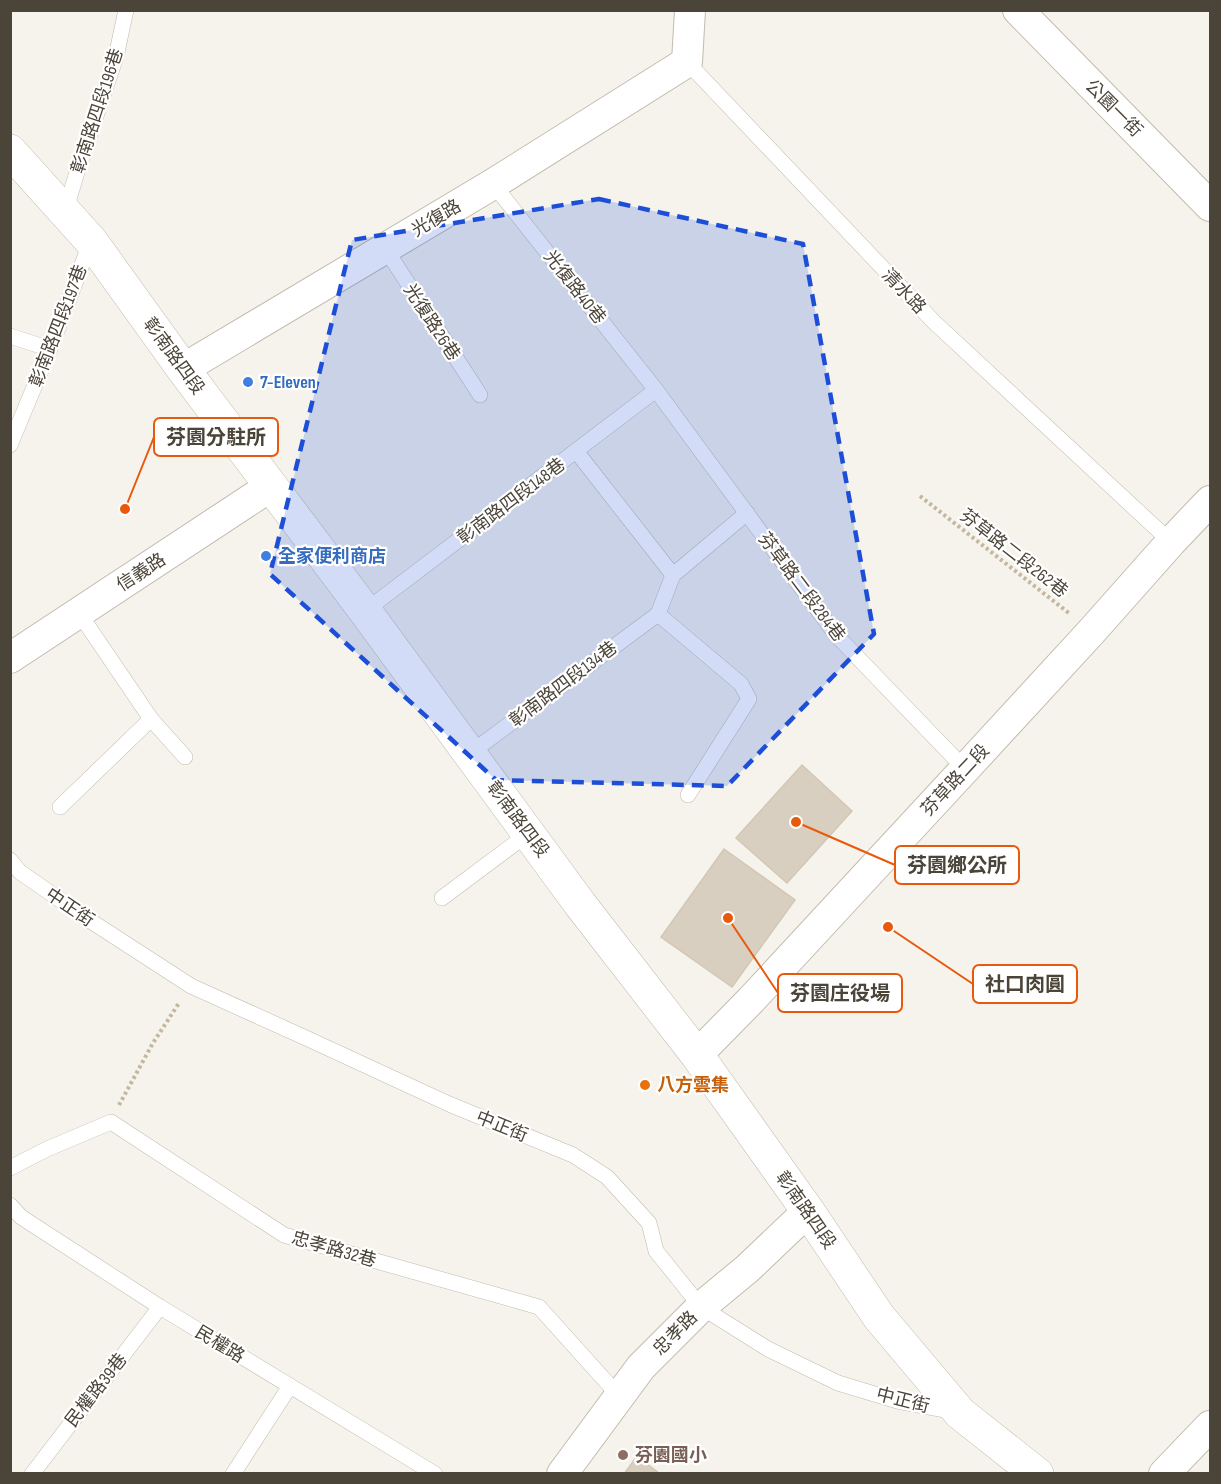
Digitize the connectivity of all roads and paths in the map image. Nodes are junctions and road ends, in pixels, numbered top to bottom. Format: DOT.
graph roads {
  1 [pos="126,10"];
  2 [pos="690,10"];
  3 [pos="1018,10"];
  4 [pos="687,62"];
  5 [pos="10,151"];
  6 [pos="493,184"];
  7 [pos="1210,206"];
  8 [pos="65,212"];
  9 [pos="92,241"];
  10 [pos="385,248"];
  11 [pos="10,336"];
  12 [pos="50,349"];
  13 [pos="183,369"];
  14 [pos="656,390"];
  15 [pos="480,395"];
  16 [pos="10,445"];
  17 [pos="576,451"];
  18 [pos="272,486"];
  19 [pos="920,496"];
  20 [pos="1210,501"];
  21 [pos="747,513"];
  22 [pos="1171,542"];
  23 [pos="673,575"];
  24 [pos="365,611"];
  25 [pos="80,613"];
  26 [pos="658,614"];
  27 [pos="1092,631"];
  28 [pos="10,658"];
  29 [pos="151,719"];
  30 [pos="469,754"];
  31 [pos="185,757"];
  32 [pos="965,770"];
  33 [pos="688,795"];
  34 [pos="60,807"];
  35 [pos="529,833"];
  36 [pos="10,860"];
  37 [pos="442,898"];
  38 [pos="190,986"];
  39 [pos="697,1055"];
  40 [pos="111,1122"];
  41 [pos="10,1168"];
  42 [pos="10,1205"];
  43 [pos="808,1211"];
  44 [pos="16,1222"];
  45 [pos="160,1307"];
  46 [pos="701,1307"];
  47 [pos="290,1386"];
  48 [pos="619,1396"];
  49 [pos="960,1413"];
  50 [pos="1210,1426"];
  51 [pos="32,1473"];
  52 [pos="233,1473"];
  53 [pos="435,1473"];
  54 [pos="562,1473"];
  55 [pos="1037,1473"];
  56 [pos="1164,1473"];
  1 -- 8 [label="lane, 彰南路四段196巷"];
  2 -- 4 [label="street"];
  3 -- 7 [label="street, 公園一街"];
  4 -- 6 [label="street, 光復路"];
  4 -- 22 [label="lane, 清水路"];
  5 -- 8 [label="street, 彰南路四段"];
  6 -- 10 [label="street, 光復路"];
  6 -- 14 [label="lane, 光復路40巷"];
  8 -- 9 [label="street, 彰南路四段"];
  9 -- 12 [label="lane, 彰南路四段197巷"];
  9 -- 13 [label="street, 彰南路四段"];
  10 -- 13 [label="street, 光復路"];
  10 -- 15 [label="lane, 光復路26巷"];
  11 -- 12 [label="lane"];
  12 -- 16 [label="lane, 彰南路四段197巷"];
  13 -- 18 [label="street, 彰南路四段"];
  14 -- 17 [label="lane, 彰南路四段148巷"];
  14 -- 21 [label="lane, 芬草路二段284巷"];
  17 -- 23 [label="lane"];
  17 -- 24 [label="lane, 彰南路四段148巷"];
  18 -- 24 [label="street, 彰南路四段"];
  18 -- 25 [label="street, 信義路"];
  19 -- 27 [label="path, 芬草路二段262巷"];
  20 -- 22 [label="street, 芬草路二段"];
  21 -- 23 [label="lane"];
  21 -- 32 [label="lane, 芬草路二段284巷"];
  22 -- 27 [label="street, 芬草路二段"];
  23 -- 26 [label="lane"];
  24 -- 30 [label="street, 彰南路四段"];
  25 -- 28 [label="street, 信義路"];
  25 -- 29 [label="lane"];
  26 -- 30 [label="lane, 彰南路四段134巷"];
  26 -- 33 [label="lane"];
  27 -- 32 [label="street, 芬草路二段"];
  29 -- 31 [label="lane"];
  29 -- 34 [label="lane"];
  30 -- 35 [label="street, 彰南路四段"];
  32 -- 39 [label="street, 芬草路二段"];
  35 -- 37 [label="lane"];
  35 -- 39 [label="street, 彰南路四段"];
  36 -- 38 [label="lane, 中正街"];
  38 -- 40 [label="path"];
  38 -- 46 [label="lane, 中正街"];
  39 -- 43 [label="street, 彰南路四段"];
  40 -- 41 [label="lane"];
  40 -- 48 [label="lane, 忠孝路32巷"];
  42 -- 44 [label="lane, 民權路"];
  43 -- 46 [label="street, 忠孝路"];
  43 -- 49 [label="street, 彰南路四段"];
  44 -- 45 [label="lane, 民權路"];
  45 -- 47 [label="lane, 民權路"];
  45 -- 51 [label="lane, 民權路39巷"];
  46 -- 48 [label="street, 忠孝路"];
  46 -- 49 [label="lane, 中正街"];
  47 -- 52 [label="lane"];
  47 -- 53 [label="lane, 民權路"];
  48 -- 54 [label="street, 忠孝路"];
  49 -- 55 [label="street, 彰南路四段"];
  50 -- 56 [label="street"];
}
